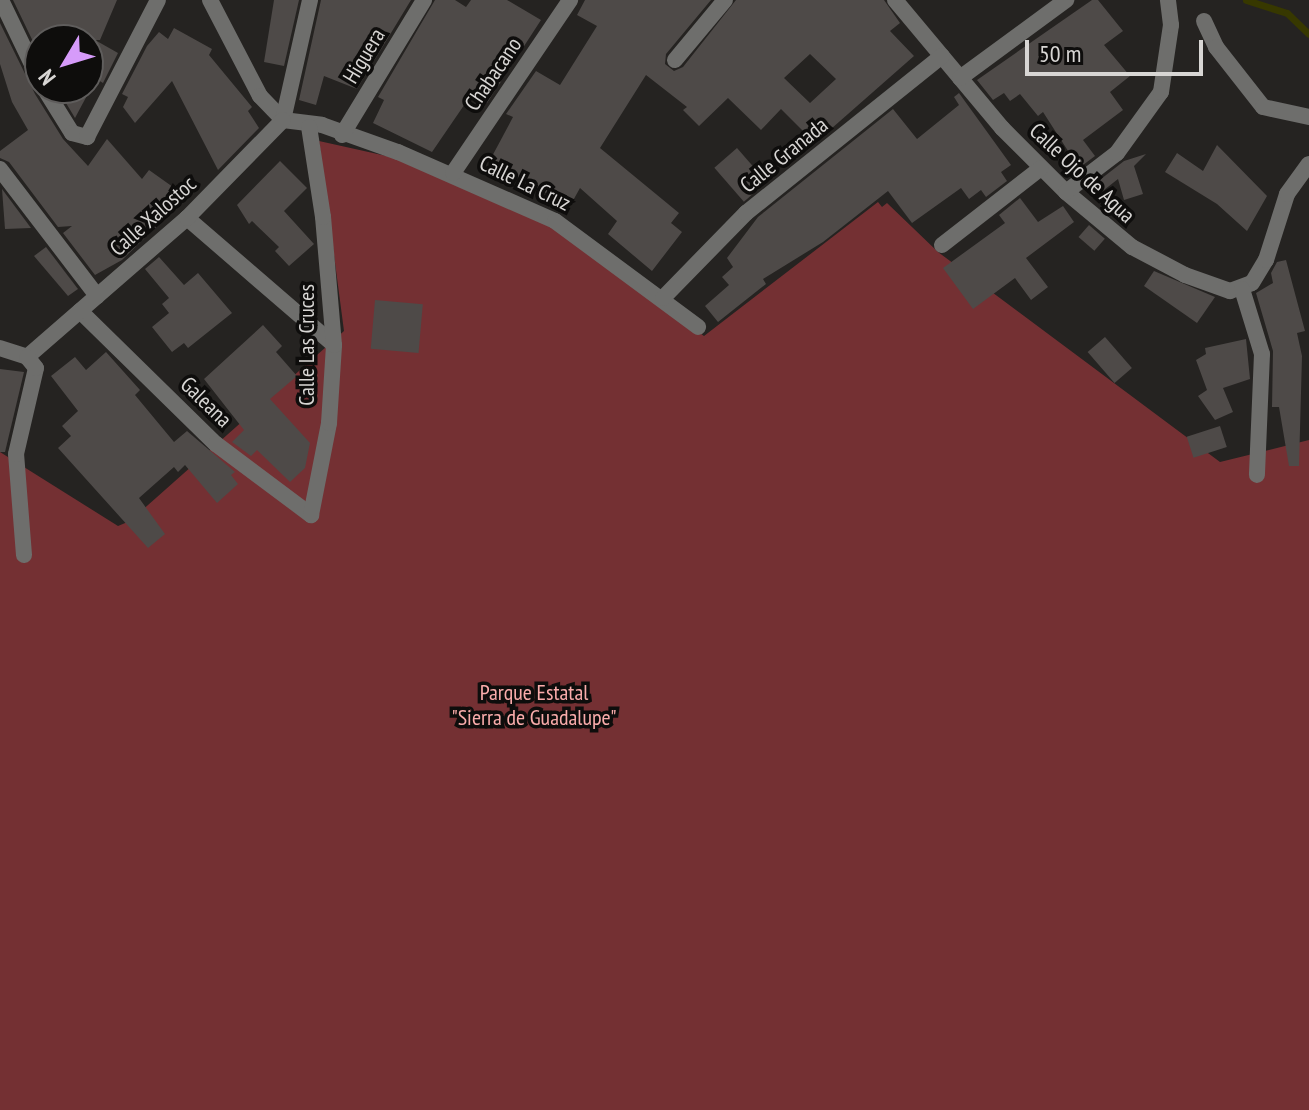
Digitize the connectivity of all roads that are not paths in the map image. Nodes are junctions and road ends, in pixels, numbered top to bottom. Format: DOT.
graph roads {
  1 [pos="1,0"];
  2 [pos="158,0"];
  3 [pos="210,0"];
  4 [pos="310,0"];
  5 [pos="424,0"];
  6 [pos="570,0"];
  7 [pos="725,0"];
  8 [pos="895,0"];
  9 [pos="1066,0"];
  10 [pos="1168,0"];
  11 [pos="1204,21"];
  12 [pos="24,48"];
  13 [pos="942,56"];
  14 [pos="675,60"];
  15 [pos="960,78"];
  16 [pos="54,104"];
  17 [pos="1309,117"];
  18 [pos="283,120"];
  19 [pos="309,127"];
  20 [pos="342,135"];
  21 [pos="1309,164"];
  22 [pos="1041,168"];
  23 [pos="0,169"];
  24 [pos="453,173"];
  25 [pos="1066,192"];
  26 [pos="187,218"];
  27 [pos="942,245"];
  28 [pos="1242,289"];
  29 [pos="97,296"];
  30 [pos="663,298"];
  31 [pos="80,311"];
  32 [pos="698,327"];
  33 [pos="334,345"];
  34 [pos="0,348"];
  35 [pos="27,357"];
  36 [pos="1257,475"];
  37 [pos="311,515"];
  38 [pos="24,555"];
  1 -- 12 [label="street"];
  2 -- 16 [label="street"];
  3 -- 18 [label="street"];
  4 -- 18 [label="street"];
  5 -- 20 [label="street, Higuera"];
  6 -- 24 [label="street, Chabacano"];
  7 -- 14 [label="street"];
  8 -- 13 [label="street, Calle Ojo de Agua"];
  9 -- 15 [label="street"];
  10 -- 25 [label="street"];
  11 -- 17 [label="street"];
  13 -- 15 [label="street, Calle Ojo de Agua"];
  13 -- 30 [label="street, Calle Granada"];
  15 -- 22 [label="street, Calle Ojo de Agua"];
  18 -- 19 [label="street"];
  18 -- 26 [label="street, Calle Xalostoc"];
  19 -- 20 [label="street, Calle La Cruz"];
  19 -- 33 [label="street, Calle Las Cruces"];
  20 -- 24 [label="street, Calle La Cruz"];
  21 -- 28 [label="street"];
  22 -- 25 [label="street, Calle Ojo de Agua"];
  22 -- 27 [label="street"];
  23 -- 29 [label="street"];
  24 -- 30 [label="street, Calle La Cruz"];
  25 -- 28 [label="street, Calle Ojo de Agua"];
  26 -- 29 [label="street, Calle Xalostoc"];
  26 -- 33 [label="street"];
  28 -- 36 [label="street"];
  29 -- 31 [label="street, Calle Xalostoc"];
  30 -- 32 [label="street, Calle La Cruz"];
  31 -- 35 [label="street, Calle Xalostoc"];
  31 -- 37 [label="street, Galeana"];
  33 -- 37 [label="street, Calle Las Cruces"];
  34 -- 35 [label="street"];
  35 -- 38 [label="street"];
}
